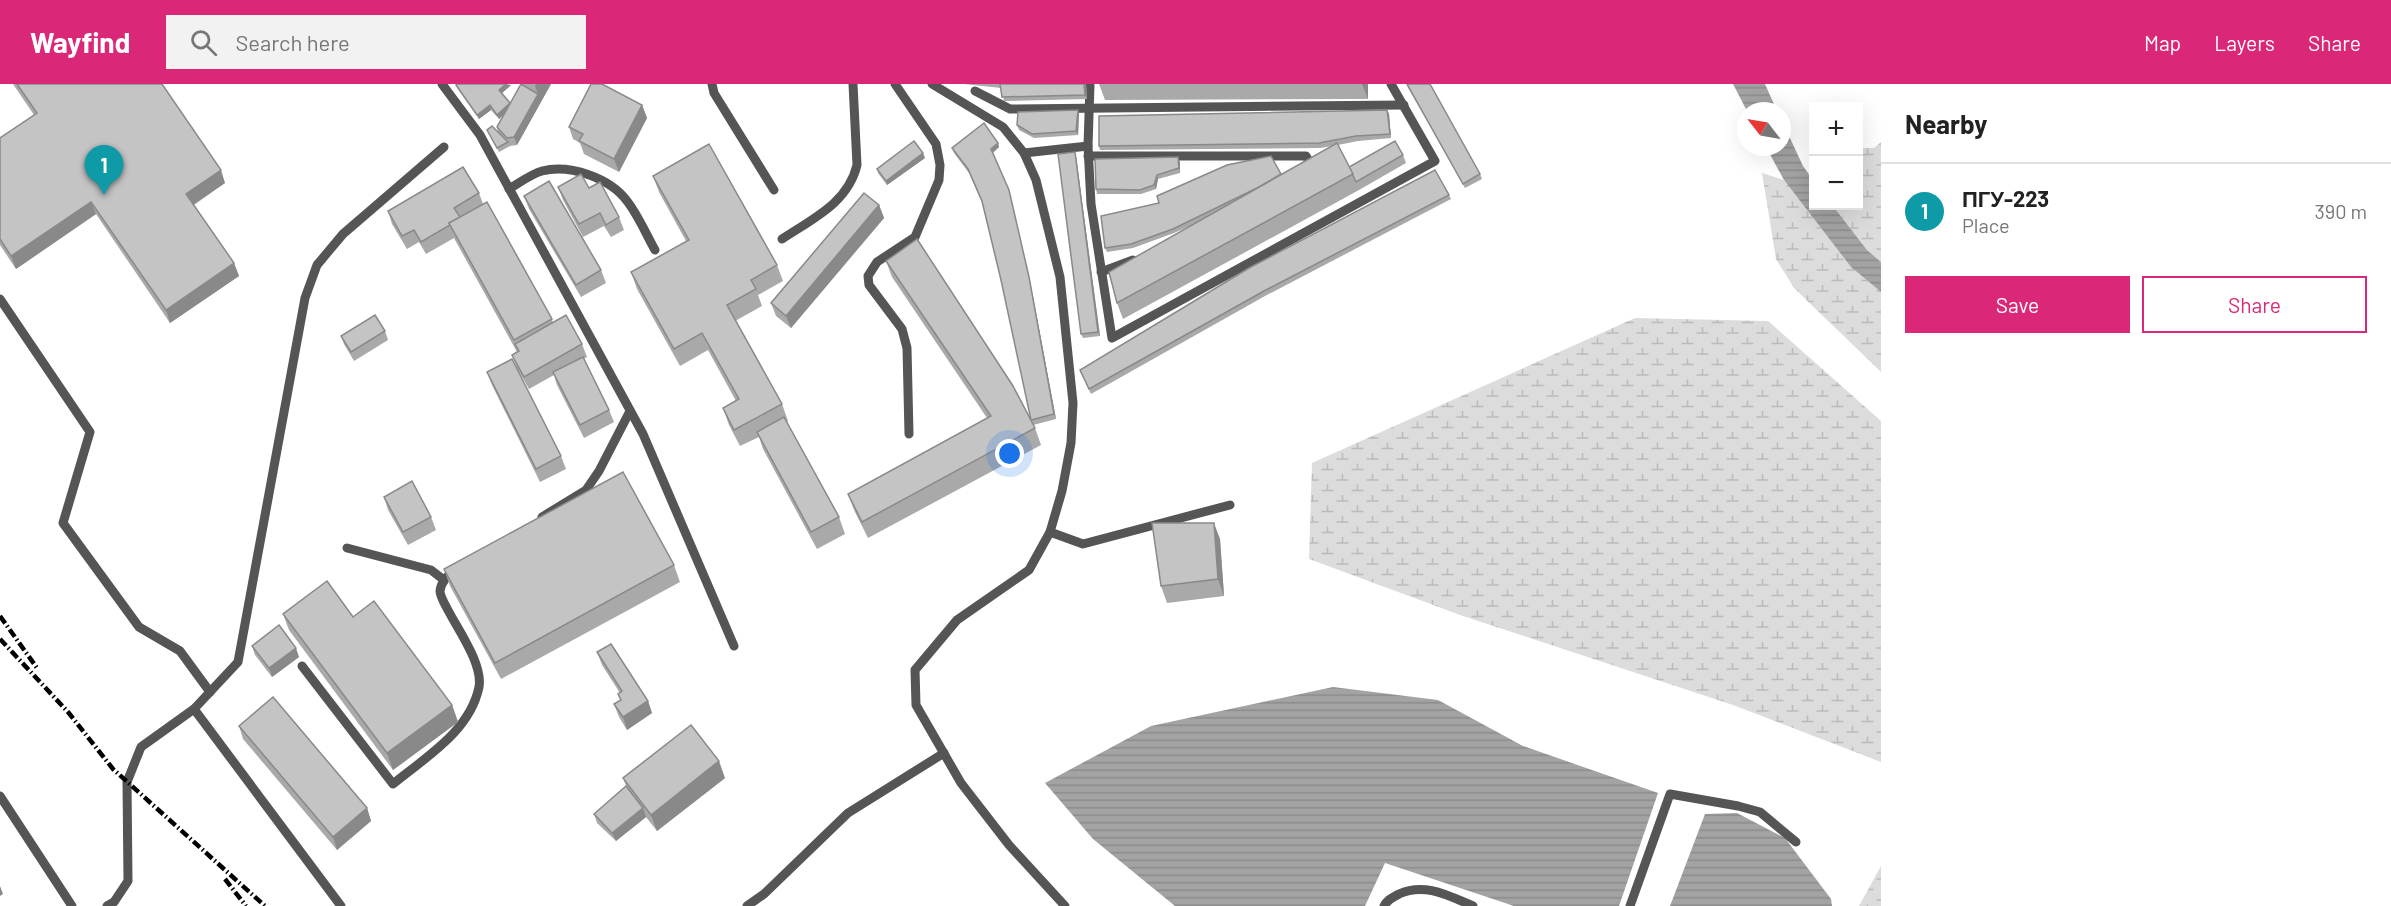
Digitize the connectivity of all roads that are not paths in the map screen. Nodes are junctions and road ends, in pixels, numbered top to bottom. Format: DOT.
graph roads {
  1 [pos="442,84"];
  2 [pos="712,84"];
  3 [pos="853,84"];
  4 [pos="896,84"];
  5 [pos="932,84"];
  6 [pos="1090,84"];
  7 [pos="1391,84"];
  8 [pos="975,91"];
  9 [pos="1404,105"];
  10 [pos="1089,108"];
  11 [pos="444,147"];
  12 [pos="1088,151"];
  13 [pos="1024,153"];
  14 [pos="1303,174"];
  15 [pos="509,189"];
  16 [pos="774,190"];
  17 [pos="782,239"];
  18 [pos="655,250"];
  19 [pos="1145,255"];
  20 [pos="1101,272"];
  21 [pos="0,299"];
  22 [pos="630,411"];
  23 [pos="909,434"];
  24 [pos="1230,505"];
  25 [pos="537,519"];
  26 [pos="1050,532"];
  27 [pos="346,548"];
  28 [pos="470,561"];
  29 [pos="444,580"];
  30 [pos="734,646"];
  31 [pos="302,666"];
  32 [pos="210,692"];
  33 [pos="194,709"];
  34 [pos="944,753"];
  35 [pos="0,796"];
  36 [pos="1796,842"];
  37 [pos="72,906"];
  38 [pos="107,906"];
  39 [pos="341,906"];
  40 [pos="747,906"];
  41 [pos="1065,906"];
  42 [pos="1384,906"];
  43 [pos="1473,906"];
  44 [pos="1629,906"];
  1 -- 15 [label="lane"];
  2 -- 16 [label="lane"];
  3 -- 17 [label="lane"];
  4 -- 23 [label="lane"];
  5 -- 13 [label="lane"];
  6 -- 10 [label="lane"];
  7 -- 9 [label="lane"];
  8 -- 10 [label="lane"];
  9 -- 10 [label="lane"];
  9 -- 20 [label="lane"];
  10 -- 12 [label="lane"];
  11 -- 32 [label="lane"];
  12 -- 13 [label="lane"];
  12 -- 14 [label="lane"];
  12 -- 20 [label="lane"];
  13 -- 26 [label="lane"];
  15 -- 18 [label="lane"];
  15 -- 22 [label="lane"];
  19 -- 20 [label="lane"];
  21 -- 32 [label="lane"];
  22 -- 25 [label="lane"];
  22 -- 30 [label="lane"];
  24 -- 26 [label="lane"];
  26 -- 34 [label="lane"];
  27 -- 29 [label="lane"];
  28 -- 29 [label="lane"];
  29 -- 31 [label="lane"];
  32 -- 33 [label="lane"];
  33 -- 38 [label="lane"];
  33 -- 39 [label="lane"];
  34 -- 40 [label="lane"];
  34 -- 41 [label="lane"];
  35 -- 37 [label="lane"];
  36 -- 44 [label="lane"];
  42 -- 43 [label="lane"];
}
